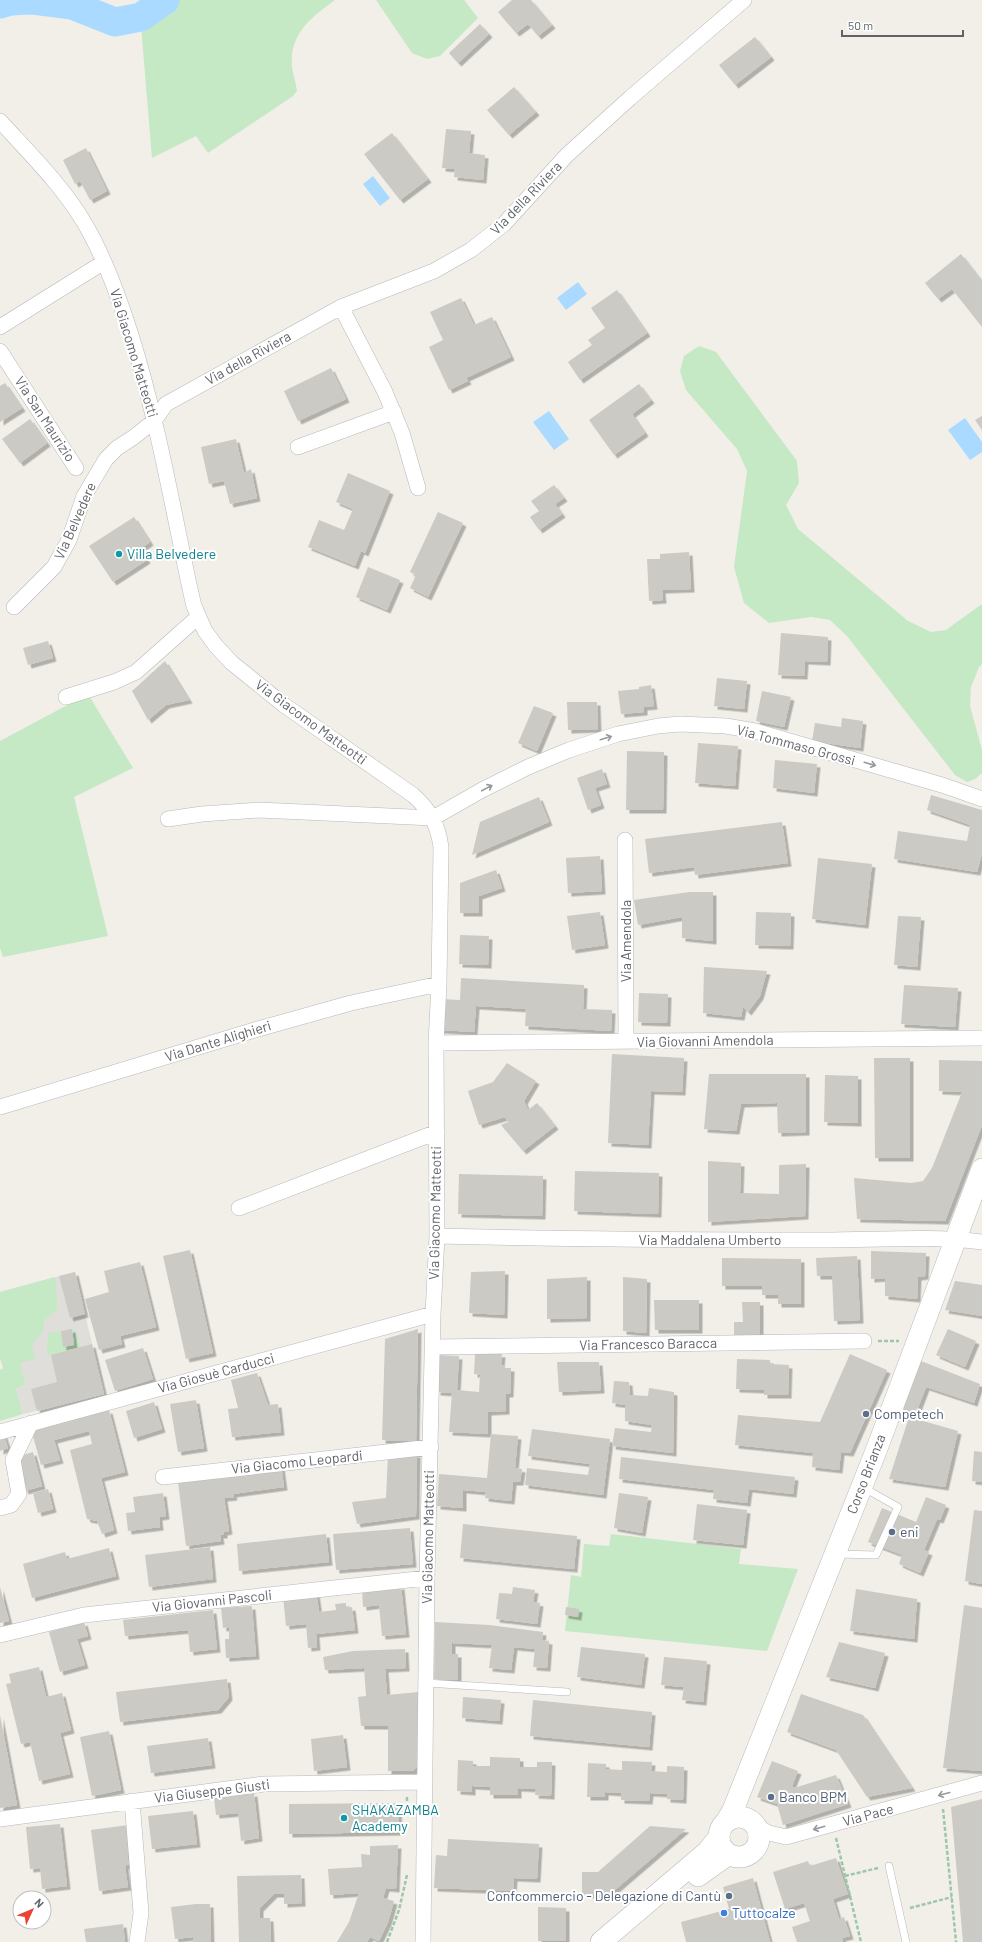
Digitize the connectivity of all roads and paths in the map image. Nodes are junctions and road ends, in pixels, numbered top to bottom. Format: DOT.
graph roads {
  1 [pos="744,0"];
  2 [pos="0,121"];
  3 [pos="104,262"];
  4 [pos="341,307"];
  5 [pos="0,327"];
  6 [pos="0,351"];
  7 [pos="394,412"];
  8 [pos="154,421"];
  9 [pos="298,447"];
  10 [pos="76,468"];
  11 [pos="418,488"];
  12 [pos="14,607"];
  13 [pos="198,617"];
  14 [pos="66,697"];
  15 [pos="982,799"];
  16 [pos="433,818"];
  17 [pos="168,819"];
  18 [pos="625,840"];
  19 [pos="439,984"];
  20 [pos="979,1040"];
  21 [pos="436,1042"];
  22 [pos="626,1042"];
  23 [pos="0,1107"];
  24 [pos="437,1132"];
  25 [pos="982,1169"];
  26 [pos="239,1208"];
  27 [pos="437,1236"];
  28 [pos="955,1238"];
  29 [pos="982,1242"];
  30 [pos="432,1314"];
  31 [pos="864,1341"];
  32 [pos="917,1342"];
  33 [pos="433,1348"];
  34 [pos="31,1423"];
  35 [pos="0,1432"];
  36 [pos="431,1447"];
  37 [pos="162,1477"];
  38 [pos="862,1487"];
  39 [pos="0,1508"];
  40 [pos="835,1554"];
  41 [pos="427,1578"];
  42 [pos="0,1635"];
  43 [pos="426,1683"];
  44 [pos="568,1692"];
  45 [pos="745,1777"];
  46 [pos="407,1782"];
  47 [pos="425,1782"];
  48 [pos="982,1783"];
  49 [pos="132,1801"];
  50 [pos="407,1814"];
  51 [pos="0,1818"];
  52 [pos="754,1824"];
  53 [pos="832,1824"];
  54 [pos="944,1826"];
  55 [pos="724,1838"];
  56 [pos="889,1866"];
  57 [pos="407,1869"];
  58 [pos="845,1876"];
  59 [pos="952,1897"];
  60 [pos="898,1910"];
  61 [pos="137,1942"];
  62 [pos="387,1942"];
  63 [pos="423,1942"];
  64 [pos="601,1942"];
  65 [pos="617,1942"];
  66 [pos="861,1942"];
  67 [pos="906,1942"];
  68 [pos="956,1942"];
  1 -- 4 [label="street, Via della Riviera"];
  2 -- 3 [label="street, Via Giacomo Matteotti"];
  3 -- 5 [label="street"];
  3 -- 8 [label="street, Via Giacomo Matteotti"];
  4 -- 7 [label="street"];
  4 -- 8 [label="street, Via della Riviera"];
  6 -- 10 [label="street, Via San Maurizio"];
  7 -- 9 [label="street"];
  7 -- 11 [label="street"];
  8 -- 12 [label="street, Via Belvedere"];
  8 -- 13 [label="street, Via Giacomo Matteotti"];
  13 -- 14 [label="street"];
  13 -- 16 [label="street, Via Giacomo Matteotti"];
  16 -- 15 [label="street, Via Tommaso Grossi, one-way"];
  16 -- 17 [label="street"];
  16 -- 19 [label="street, Via Giacomo Matteotti"];
  18 -- 22 [label="street, Via Amendola"];
  19 -- 21 [label="street, Via Giacomo Matteotti"];
  19 -- 23 [label="street, Via Dante Alighieri"];
  20 -- 22 [label="street, Via Giovanni Amendola"];
  21 -- 22 [label="street, Via Giovanni Amendola"];
  21 -- 24 [label="street, Via Giacomo Matteotti"];
  24 -- 26 [label="street, Via Giacomo Matteotti"];
  24 -- 27 [label="street, Via Giacomo Matteotti"];
  25 -- 28 [label="main road, Corso Brianza"];
  27 -- 28 [label="street, Via Maddalena Umberto"];
  27 -- 30 [label="street, Via Giacomo Matteotti"];
  28 -- 29 [label="street, Via Maddalena Umberto"];
  28 -- 32 [label="main road, Corso Brianza"];
  30 -- 33 [label="street, Via Giacomo Matteotti"];
  30 -- 34 [label="street, Via Giosuè Carducci"];
  31 -- 32 [label="path"];
  31 -- 33 [label="street, Via Francesco Baracca"];
  32 -- 38 [label="main road, Corso Brianza"];
  33 -- 36 [label="street, Via Giacomo Matteotti"];
  34 -- 35 [label="street, Via Giosuè Carducci"];
  34 -- 39 [label="street"];
  36 -- 37 [label="street, Via Giacomo Leopardi"];
  36 -- 41 [label="street, Via Giacomo Matteotti"];
  38 -- 40 [label="main road, Corso Brianza"];
  38 -- 40 [label="lane"];
  40 -- 45 [label="main road, Corso Brianza"];
  41 -- 42 [label="street, Via Giovanni Pascoli"];
  41 -- 43 [label="street, Via Giacomo Matteotti"];
  43 -- 44 [label="lane"];
  43 -- 47 [label="street, Via Giacomo Matteotti"];
  45 -- 52 [label="main road, Corso Brianza"];
  45 -- 55 [label="main road, Corso Brianza"];
  46 -- 47 [label="street, Via Giuseppe Giusti"];
  46 -- 49 [label="street, Via Giuseppe Giusti"];
  46 -- 50 [label="path"];
  47 -- 63 [label="street, Via Giacomo Matteotti"];
  48 -- 53 [label="street, Via Pace, one-way"];
  49 -- 51 [label="street, Via Giuseppe Giusti"];
  49 -- 61 [label="street"];
  53 -- 52 [label="street, Via Pace, one-way"];
  52 -- 55 [label="main road"];
  52 -- 55 [label="main road"];
  53 -- 58 [label="path"];
  54 -- 59 [label="path"];
  55 -- 64 [label="main road, Corso Brianza"];
  55 -- 65 [label="main road, Corso Brianza"];
  56 -- 58 [label="path"];
  56 -- 60 [label="lane"];
  57 -- 62 [label="path"];
  58 -- 66 [label="path"];
  59 -- 60 [label="path"];
  59 -- 68 [label="path"];
  60 -- 67 [label="lane"];
}
